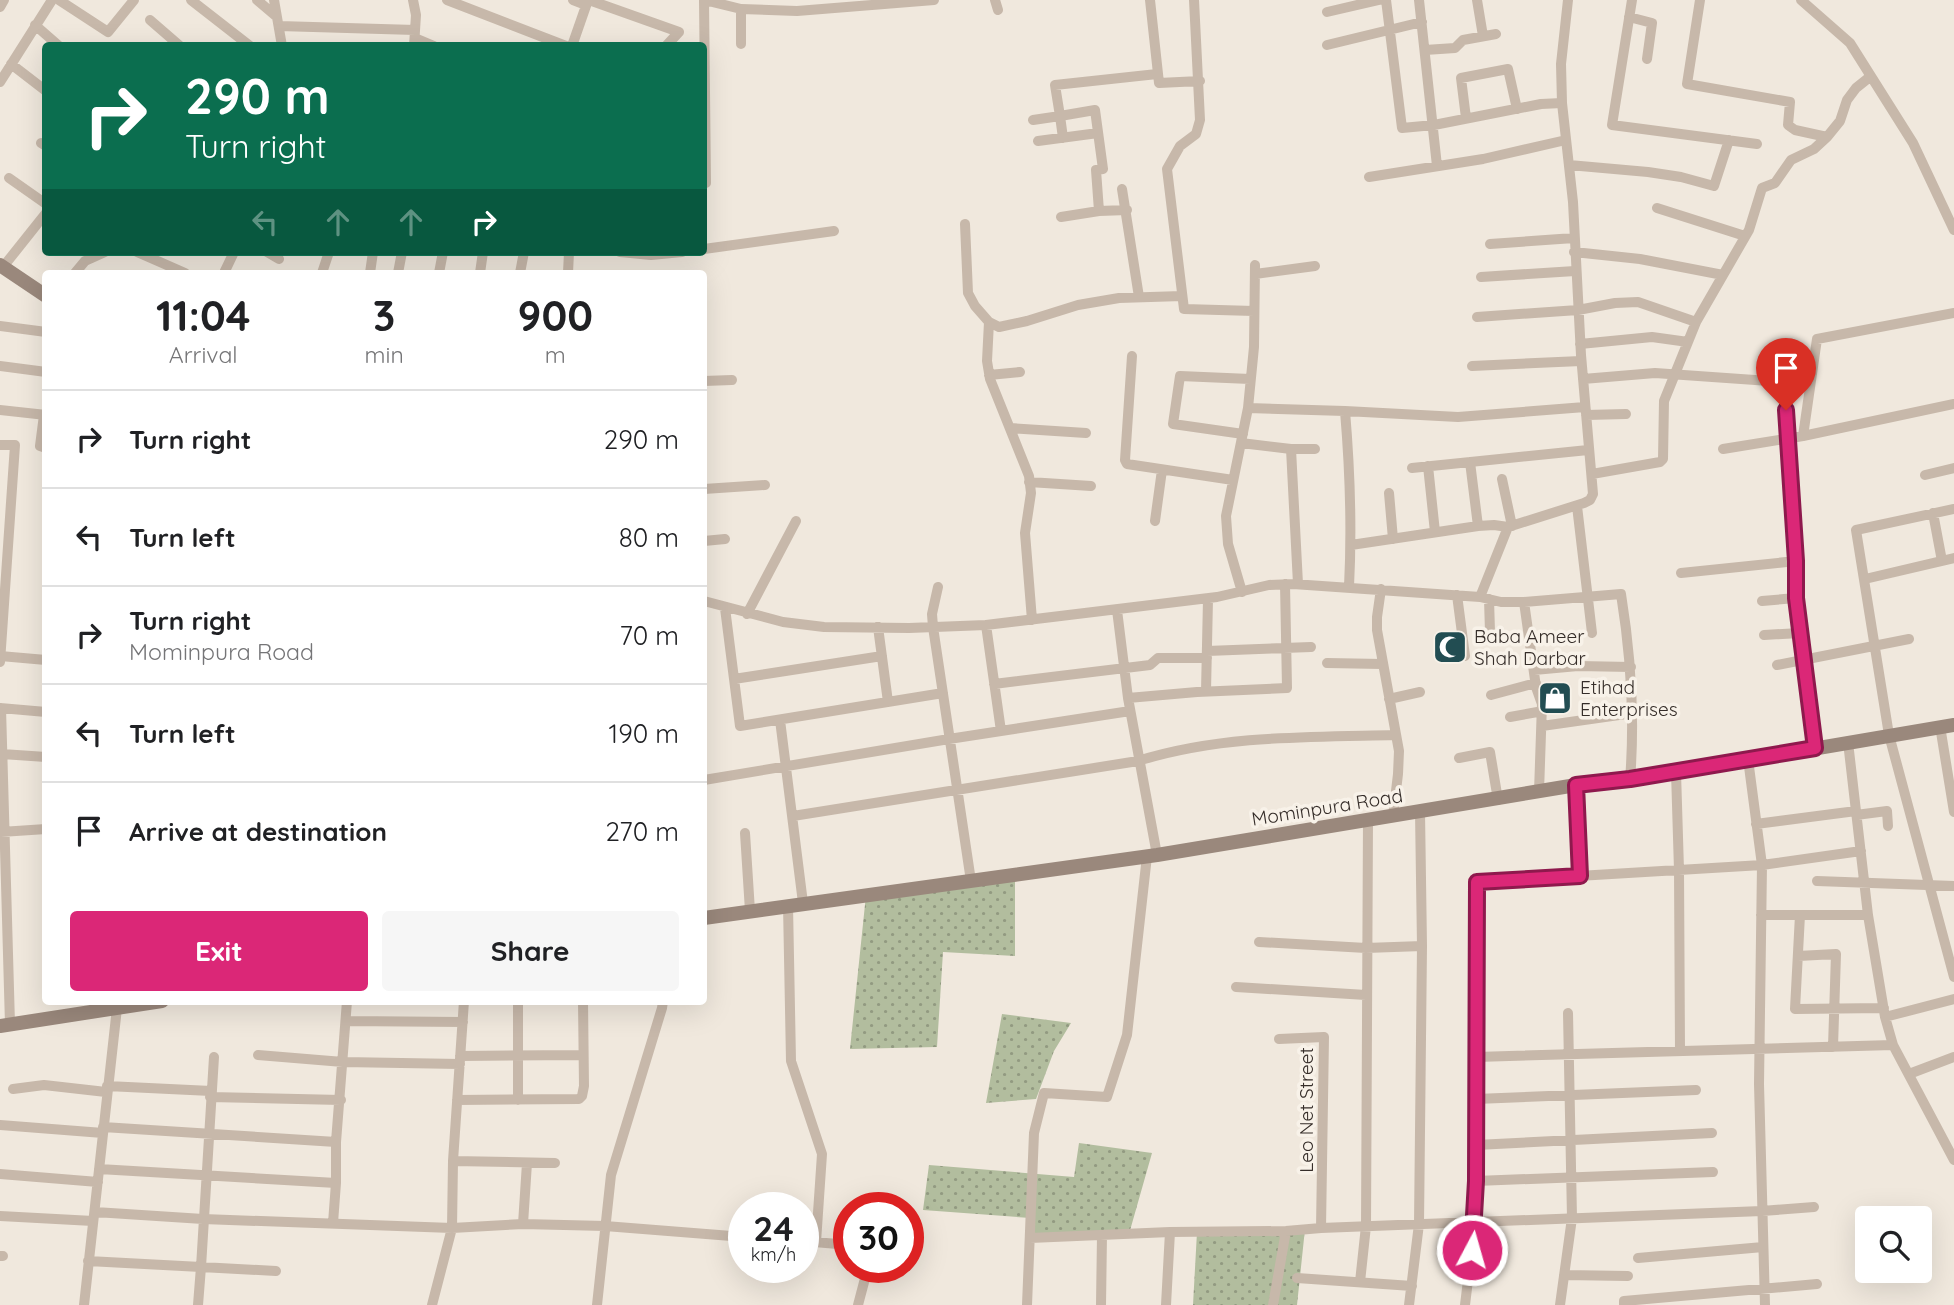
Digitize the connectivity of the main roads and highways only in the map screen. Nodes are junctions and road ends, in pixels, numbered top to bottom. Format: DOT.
graph roads {
  1 [pos="1,266"];
  2 [pos="42,293"];
  3 [pos="1947,726"];
  4 [pos="707,918"];
  5 [pos="135,1005"];
  6 [pos="5,1025"];
  1 -- 2 [label="main road"];
  3 -- 4 [label="main road, Mominpura Road"];
  5 -- 6 [label="main road"];
}
